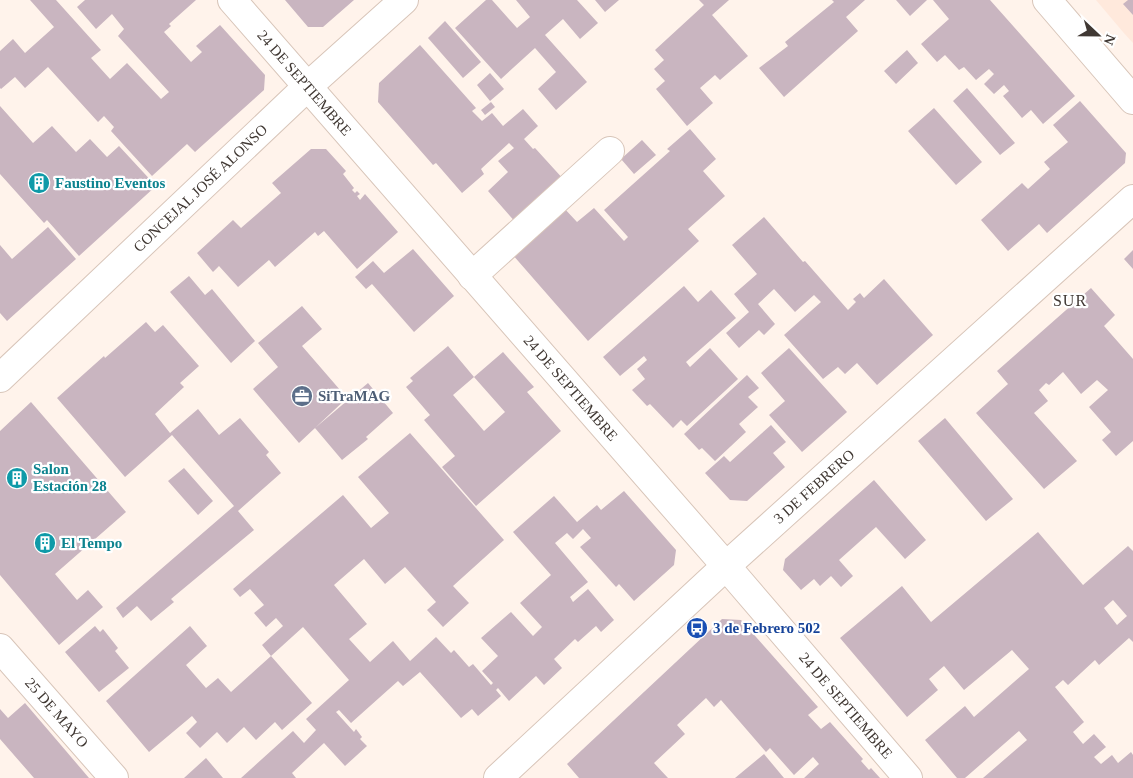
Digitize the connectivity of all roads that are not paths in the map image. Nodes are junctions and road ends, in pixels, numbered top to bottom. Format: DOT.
graph roads {
  1 [pos="232,0"];
  2 [pos="404,0"];
  3 [pos="1047,0"];
  4 [pos="306,87"];
  5 [pos="1133,100"];
  6 [pos="610,151"];
  7 [pos="1133,199"];
  8 [pos="472,276"];
  9 [pos="0,378"];
  10 [pos="726,566"];
  11 [pos="0,648"];
  12 [pos="114,778"];
  13 [pos="498,778"];
  14 [pos="908,778"];
  1 -- 4 [label="street, 24 DE SEPTIEMBRE"];
  2 -- 4 [label="street, CONCEJAL JOSÉ ALONSO"];
  3 -- 5 [label="street"];
  4 -- 8 [label="street, 24 DE SEPTIEMBRE"];
  4 -- 9 [label="street, CONCEJAL JOSÉ ALONSO"];
  6 -- 8 [label="street"];
  7 -- 10 [label="street, 3 DE FEBRERO"];
  8 -- 10 [label="street, 24 DE SEPTIEMBRE"];
  10 -- 13 [label="street, 3 DE FEBRERO"];
  10 -- 14 [label="street, 24 DE SEPTIEMBRE"];
  11 -- 12 [label="street, 25 DE MAYO"];
}
